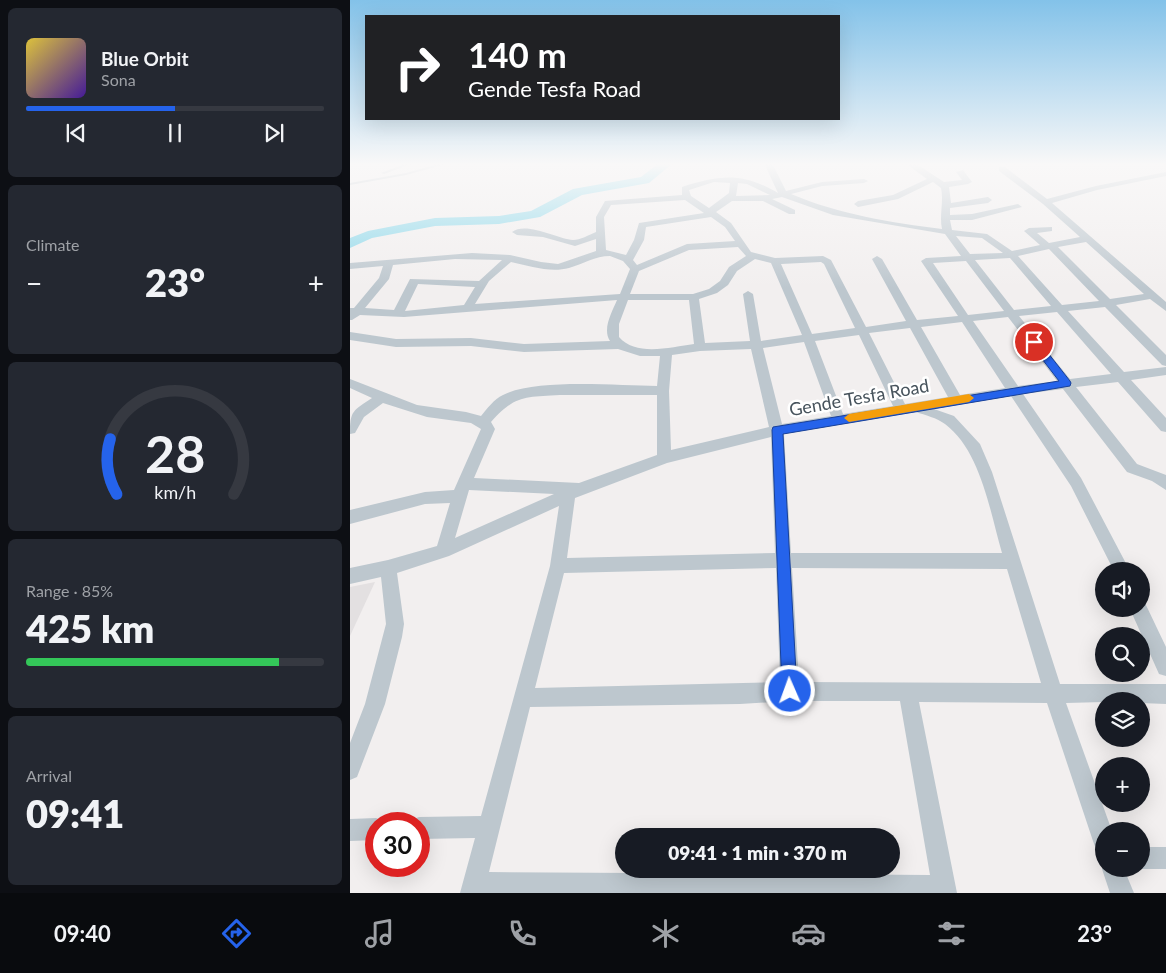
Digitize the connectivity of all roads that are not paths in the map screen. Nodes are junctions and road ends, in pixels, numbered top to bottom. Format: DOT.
graph roads {
  1 [pos="607,205"];
  2 [pos="700,205"];
  3 [pos="722,205"];
  4 [pos="775,205"];
  5 [pos="811,205"];
  6 [pos="956,205"];
  7 [pos="1049,205"];
  8 [pos="947,206"];
  9 [pos="1018,207"];
  10 [pos="792,212"];
  11 [pos="712,213"];
  12 [pos="944,218"];
  13 [pos="1049,229"];
  14 [pos="516,232"];
  15 [pos="948,232"];
  16 [pos="600,234"];
  17 [pos="1086,239"];
  18 [pos="740,244"];
  19 [pos="1048,246"];
  20 [pos="601,253"];
  21 [pos="1011,255"];
  22 [pos="754,256"];
  23 [pos="968,257"];
  24 [pos="510,258"];
  25 [pos="629,259"];
  26 [pos="877,259"];
  27 [pos="389,262"];
  28 [pos="775,262"];
  29 [pos="350,266"];
  30 [pos="635,269"];
  31 [pos="482,284"];
  32 [pos="748,294"];
  33 [pos="1152,296"];
  34 [pos="625,297"];
  35 [pos="694,297"];
  36 [pos="1108,303"];
  37 [pos="468,308"];
  38 [pos="1060,308"];
  39 [pos="1166,308"];
  40 [pos="352,314"];
  41 [pos="398,314"];
  42 [pos="1012,314"];
  43 [pos="964,318"];
  44 [pos="913,324"];
  45 [pos="862,332"];
  46 [pos="350,336"];
  47 [pos="809,338"];
  48 [pos="619,345"];
  49 [pos="756,345"];
  50 [pos="700,347"];
  51 [pos="666,352"];
  52 [pos="1166,362"];
  53 [pos="1166,372"];
  54 [pos="1120,376"];
  55 [pos="1066,383"];
  56 [pos="350,384"];
  57 [pos="663,391"];
  58 [pos="1014,391"];
  59 [pos="381,398"];
  60 [pos="956,400"];
  61 [pos="909,408"];
  62 [pos="839,420"];
  63 [pos="483,422"];
  64 [pos="1166,428"];
  65 [pos="350,429"];
  66 [pos="777,430"];
  67 [pos="664,458"];
  68 [pos="1166,484"];
  69 [pos="461,490"];
  70 [pos="574,492"];
  71 [pos="350,518"];
  72 [pos="444,552"];
  73 [pos="784,560"];
  74 [pos="1013,561"];
  75 [pos="1117,562"];
  76 [pos="558,566"];
  77 [pos="388,568"];
  78 [pos="350,576"];
  79 [pos="1143,617"];
  80 [pos="1166,667"];
  81 [pos="790,691"];
  82 [pos="908,693"];
  83 [pos="1166,694"];
  84 [pos="1054,695"];
  85 [pos="523,698"];
  86 [pos="350,770"];
  87 [pos="1097,822"];
  88 [pos="488,827"];
  89 [pos="430,828"];
  90 [pos="350,830"];
  91 [pos="365,830"];
  92 [pos="1150,858"];
  93 [pos="1166,858"];
  94 [pos="1116,877"];
  95 [pos="473,888"];
  96 [pos="776,889"];
  97 [pos="945,890"];
  98 [pos="1122,893"];
  1 -- 16 [label="street"];
  2 -- 11 [label="street"];
  3 -- 11 [label="street"];
  4 -- 10 [label="street"];
  5 -- 15 [label="street"];
  6 -- 8 [label="street"];
  7 -- 17 [label="street"];
  8 -- 12 [label="street"];
  9 -- 12 [label="street"];
  11 -- 18 [label="street"];
  11 -- 25 [label="street"];
  12 -- 15 [label="street"];
  13 -- 19 [label="street"];
  14 -- 16 [label="street"];
  15 -- 21 [label="street"];
  15 -- 23 [label="street"];
  16 -- 20 [label="street"];
  17 -- 19 [label="street"];
  17 -- 33 [label="street"];
  18 -- 22 [label="street"];
  18 -- 30 [label="street"];
  19 -- 21 [label="street"];
  19 -- 36 [label="street"];
  20 -- 24 [label="street"];
  20 -- 25 [label="street"];
  21 -- 23 [label="street"];
  21 -- 38 [label="street"];
  22 -- 28 [label="street"];
  22 -- 35 [label="street"];
  23 -- 42 [label="street"];
  23 -- 43 [label="street"];
  24 -- 27 [label="street"];
  24 -- 31 [label="street"];
  25 -- 30 [label="street"];
  26 -- 44 [label="street"];
  27 -- 29 [label="street"];
  27 -- 40 [label="street"];
  28 -- 45 [label="street"];
  28 -- 47 [label="street"];
  30 -- 34 [label="street"];
  31 -- 37 [label="street"];
  31 -- 41 [label="street"];
  32 -- 49 [label="street"];
  33 -- 36 [label="street"];
  33 -- 39 [label="street"];
  34 -- 35 [label="street"];
  34 -- 37 [label="street"];
  34 -- 48 [label="street"];
  35 -- 50 [label="street"];
  36 -- 38 [label="street"];
  36 -- 52 [label="street"];
  37 -- 41 [label="street"];
  38 -- 42 [label="street"];
  38 -- 54 [label="street"];
  40 -- 41 [label="street"];
  42 -- 43 [label="street"];
  42 -- 55 [label="street"];
  43 -- 44 [label="street"];
  43 -- 58 [label="street"];
  44 -- 45 [label="street"];
  44 -- 60 [label="street"];
  45 -- 47 [label="street"];
  45 -- 61 [label="street"];
  46 -- 48 [label="street"];
  47 -- 49 [label="street"];
  47 -- 62 [label="street"];
  48 -- 51 [label="street"];
  49 -- 50 [label="street"];
  49 -- 66 [label="street"];
  50 -- 51 [label="street"];
  51 -- 57 [label="street"];
  53 -- 54 [label="street, Gende Tesfa Road"];
  54 -- 55 [label="street, Gende Tesfa Road"];
  54 -- 64 [label="street"];
  55 -- 58 [label="street, Gende Tesfa Road"];
  55 -- 68 [label="street"];
  56 -- 59 [label="street"];
  57 -- 63 [label="street"];
  57 -- 67 [label="street"];
  58 -- 60 [label="street, Gende Tesfa Road"];
  58 -- 75 [label="street"];
  59 -- 63 [label="street"];
  59 -- 65 [label="street"];
  60 -- 61 [label="street, Gende Tesfa Road"];
  61 -- 62 [label="street, Gende Tesfa Road"];
  61 -- 74 [label="street"];
  62 -- 66 [label="street, Gende Tesfa Road"];
  63 -- 69 [label="street"];
  66 -- 67 [label="street, Gende Tesfa Road"];
  66 -- 73 [label="street"];
  67 -- 70 [label="street, Gende Tesfa Road"];
  69 -- 70 [label="street"];
  69 -- 71 [label="street"];
  69 -- 72 [label="street"];
  70 -- 72 [label="street, Gende Tesfa Road"];
  70 -- 76 [label="street"];
  72 -- 77 [label="street, Gende Tesfa Road"];
  73 -- 74 [label="street"];
  73 -- 76 [label="street"];
  73 -- 81 [label="street"];
  74 -- 84 [label="street"];
  76 -- 85 [label="street"];
  77 -- 78 [label="street, Gende Tesfa Road"];
  77 -- 86 [label="street"];
  79 -- 80 [label="street"];
  81 -- 82 [label="street"];
  81 -- 85 [label="street"];
  82 -- 84 [label="street"];
  82 -- 97 [label="street"];
  83 -- 84 [label="street"];
  84 -- 87 [label="street"];
  85 -- 88 [label="street"];
  88 -- 89 [label="street"];
  88 -- 95 [label="street"];
  90 -- 91 [label="street"];
  92 -- 93 [label="street"];
  94 -- 98 [label="street"];
  95 -- 96 [label="street"];
  96 -- 97 [label="street"];
}
